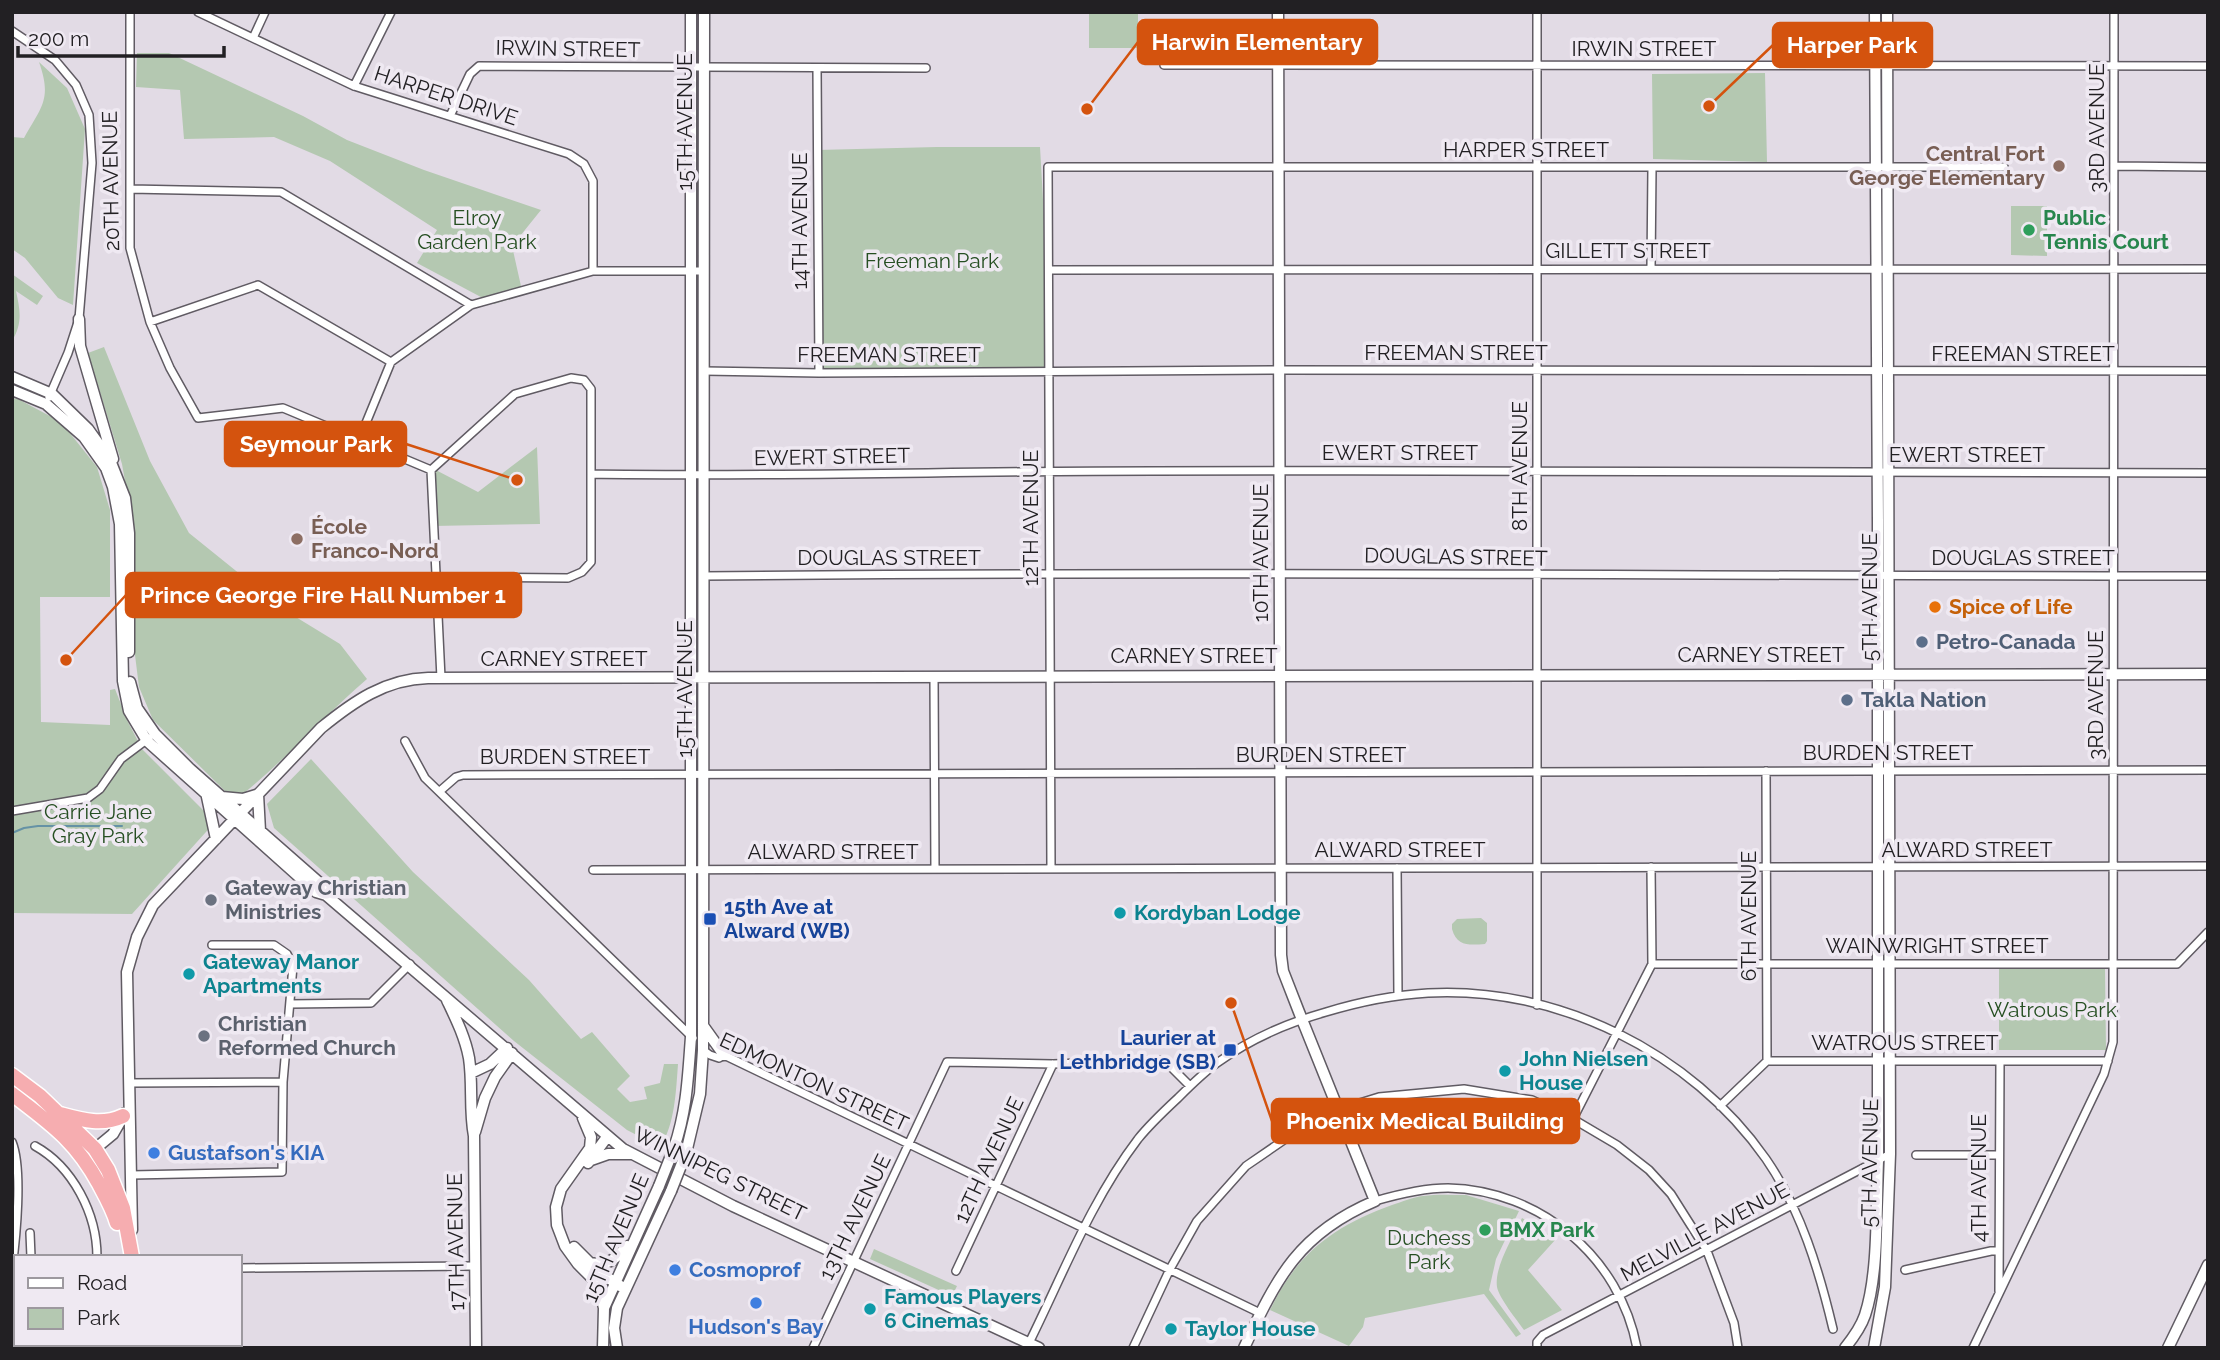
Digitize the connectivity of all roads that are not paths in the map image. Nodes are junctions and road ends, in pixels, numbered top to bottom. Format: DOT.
graph roads {
  1 [pos="130,12"];
  2 [pos="198,12"];
  3 [pos="265,12"];
  4 [pos="391,12"];
  5 [pos="691,12"];
  6 [pos="704,12"];
  7 [pos="1278,12"];
  8 [pos="1537,12"];
  9 [pos="1875,12"];
  10 [pos="1887,12"];
  11 [pos="2114,12"];
  12 [pos="12,32"];
  13 [pos="253,38"];
  14 [pos="1279,64"];
  15 [pos="1164,65"];
  16 [pos="1538,66"];
  17 [pos="2115,66"];
  18 [pos="2208,66"];
  19 [pos="1881,67"];
  20 [pos="691,68"];
  21 [pos="704,68"];
  22 [pos="817,68"];
  23 [pos="926,68"];
  24 [pos="354,86"];
  25 [pos="450,116"];
  26 [pos="2114,166"];
  27 [pos="1048,167"];
  28 [pos="1279,167"];
  29 [pos="2004,167"];
  30 [pos="2208,167"];
  31 [pos="1538,168"];
  32 [pos="1652,168"];
  33 [pos="1875,168"];
  34 [pos="1888,169"];
  35 [pos="130,189"];
  36 [pos="1888,268"];
  37 [pos="1280,269"];
  38 [pos="1538,269"];
  39 [pos="1651,269"];
  40 [pos="1876,269"];
  41 [pos="2114,269"];
  42 [pos="1049,270"];
  43 [pos="2208,270"];
  44 [pos="593,271"];
  45 [pos="691,271"];
  46 [pos="704,271"];
  47 [pos="471,305"];
  48 [pos="79,319"];
  49 [pos="150,322"];
  50 [pos="391,362"];
  51 [pos="1280,370"];
  52 [pos="704,371"];
  53 [pos="1049,371"];
  54 [pos="1538,371"];
  55 [pos="1876,371"];
  56 [pos="1889,371"];
  57 [pos="2208,371"];
  58 [pos="2113,372"];
  59 [pos="819,373"];
  60 [pos="12,377"];
  61 [pos="12,390"];
  62 [pos="49,399"];
  63 [pos="359,440"];
  64 [pos="431,470"];
  65 [pos="1280,470"];
  66 [pos="1049,471"];
  67 [pos="1538,471"];
  68 [pos="1883,472"];
  69 [pos="2114,473"];
  70 [pos="2208,473"];
  71 [pos="591,474"];
  72 [pos="691,476"];
  73 [pos="704,476"];
  74 [pos="125,498"];
  75 [pos="1280,573"];
  76 [pos="704,576"];
  77 [pos="1049,576"];
  78 [pos="1538,576"];
  79 [pos="1883,576"];
  80 [pos="2113,576"];
  81 [pos="2208,576"];
  82 [pos="437,577"];
  83 [pos="125,625"];
  84 [pos="1884,674"];
  85 [pos="2113,674"];
  86 [pos="2208,674"];
  87 [pos="1281,675"];
  88 [pos="1538,675"];
  89 [pos="1050,676"];
  90 [pos="934,677"];
  91 [pos="441,678"];
  92 [pos="691,678"];
  93 [pos="704,678"];
  94 [pos="150,736"];
  95 [pos="405,741"];
  96 [pos="2113,770"];
  97 [pos="2208,770"];
  98 [pos="1766,771"];
  99 [pos="1884,771"];
  100 [pos="1281,772"];
  101 [pos="1538,772"];
  102 [pos="691,774"];
  103 [pos="704,774"];
  104 [pos="935,774"];
  105 [pos="1050,774"];
  106 [pos="440,791"];
  107 [pos="258,794"];
  108 [pos="207,795"];
  109 [pos="222,797"];
  110 [pos="12,811"];
  111 [pos="237,816"];
  112 [pos="260,831"];
  113 [pos="216,839"];
  114 [pos="2208,866"];
  115 [pos="1651,867"];
  116 [pos="1766,867"];
  117 [pos="1884,867"];
  118 [pos="2113,867"];
  119 [pos="1051,868"];
  120 [pos="1281,868"];
  121 [pos="1397,868"];
  122 [pos="1537,868"];
  123 [pos="935,869"];
  124 [pos="593,870"];
  125 [pos="691,870"];
  126 [pos="703,870"];
  127 [pos="326,895"];
  128 [pos="2208,932"];
  129 [pos="212,945"];
  130 [pos="410,964"];
  131 [pos="1652,964"];
  132 [pos="1767,964"];
  133 [pos="1885,964"];
  134 [pos="2113,964"];
  135 [pos="444,995"];
  136 [pos="1398,996"];
  137 [pos="290,1004"];
  138 [pos="1538,1004"];
  139 [pos="1302,1020"];
  140 [pos="703,1024"];
  141 [pos="1617,1033"];
  142 [pos="691,1037"];
  143 [pos="510,1050"];
  144 [pos="704,1050"];
  145 [pos="724,1055"];
  146 [pos="2108,1060"];
  147 [pos="1767,1061"];
  148 [pos="1885,1061"];
  149 [pos="2000,1061"];
  150 [pos="1053,1064"];
  151 [pos="471,1073"];
  152 [pos="12,1075"];
  153 [pos="283,1082"];
  154 [pos="129,1083"];
  155 [pos="1190,1086"];
  156 [pos="12,1094"];
  157 [pos="1720,1106"];
  158 [pos="126,1110"];
  159 [pos="1337,1110"];
  160 [pos="60,1114"];
  161 [pos="581,1115"];
  162 [pos="1573,1119"];
  163 [pos="474,1136"];
  164 [pos="607,1137"];
  165 [pos="12,1142"];
  166 [pos="909,1145"];
  167 [pos="35,1146"];
  168 [pos="90,1153"];
  169 [pos="632,1154"];
  170 [pos="1890,1154"];
  171 [pos="1916,1155"];
  172 [pos="1999,1155"];
  173 [pos="590,1160"];
  174 [pos="1878,1161"];
  175 [pos="131,1175"];
  176 [pos="997,1185"];
  177 [pos="1374,1201"];
  178 [pos="1792,1206"];
  179 [pos="1084,1228"];
  180 [pos="639,1229"];
  181 [pos="30,1233"];
  182 [pos="1707,1251"];
  183 [pos="1998,1251"];
  184 [pos="31,1255"];
  185 [pos="97,1255"];
  186 [pos="129,1255"];
  187 [pos="854,1261"];
  188 [pos="589,1263"];
  189 [pos="2208,1265"];
  190 [pos="475,1266"];
  191 [pos="14,1268"];
  192 [pos="242,1268"];
  193 [pos="1170,1269"];
  194 [pos="1905,1270"];
  195 [pos="956,1271"];
  196 [pos="614,1282"];
  197 [pos="625,1289"];
  198 [pos="1999,1294"];
  199 [pos="1620,1297"];
  200 [pos="604,1308"];
  201 [pos="1260,1313"];
  202 [pos="1833,1329"];
  203 [pos="1537,1345"];
  204 [pos="1031,1346"];
  205 [pos="476,1348"];
  206 [pos="603,1348"];
  207 [pos="617,1348"];
  208 [pos="813,1348"];
  209 [pos="1133,1348"];
  210 [pos="1244,1348"];
  211 [pos="1637,1348"];
  212 [pos="1738,1348"];
  213 [pos="1845,1348"];
  214 [pos="1874,1348"];
  215 [pos="1973,1348"];
  216 [pos="2168,1348"];
  1 -- 35 [label="street, 20TH AVENUE"];
  2 -- 13 [label="street, HARPER DRIVE"];
  3 -- 13 [label="street"];
  4 -- 24 [label="street"];
  5 -- 20 [label="street, 15TH AVENUE"];
  6 -- 21 [label="street, 15TH AVENUE"];
  7 -- 14 [label="street, 10TH AVENUE"];
  8 -- 16 [label="street, 8TH AVENUE"];
  9 -- 19 [label="street, 5TH AVENUE"];
  10 -- 19 [label="street, 5TH AVENUE"];
  11 -- 17 [label="street, 3RD AVENUE"];
  12 -- 48 [label="street"];
  13 -- 24 [label="street, HARPER DRIVE"];
  14 -- 15 [label="street, IRWIN STREET"];
  14 -- 16 [label="street, IRWIN STREET"];
  14 -- 28 [label="street, 10TH AVENUE"];
  16 -- 19 [label="street, IRWIN STREET"];
  16 -- 31 [label="street, 8TH AVENUE"];
  17 -- 18 [label="street, IRWIN STREET"];
  17 -- 19 [label="street, IRWIN STREET"];
  17 -- 26 [label="street, 3RD AVENUE"];
  19 -- 33 [label="street, 5TH AVENUE"];
  19 -- 34 [label="street, 5TH AVENUE"];
  20 -- 21 [label="street, IRWIN STREET"];
  20 -- 25 [label="street, IRWIN STREET"];
  20 -- 45 [label="street, 15TH AVENUE"];
  21 -- 22 [label="street, IRWIN STREET"];
  21 -- 46 [label="street, 15TH AVENUE"];
  22 -- 23 [label="street, IRWIN STREET"];
  22 -- 59 [label="street, 14TH AVENUE"];
  24 -- 25 [label="street, HARPER DRIVE"];
  25 -- 44 [label="street, HARPER DRIVE"];
  26 -- 30 [label="street"];
  26 -- 41 [label="street, 3RD AVENUE"];
  27 -- 28 [label="street, HARPER STREET"];
  27 -- 42 [label="street, 12TH AVENUE"];
  28 -- 31 [label="street, HARPER STREET"];
  28 -- 37 [label="street, 10TH AVENUE"];
  29 -- 34 [label="street, HARPER STREET"];
  31 -- 32 [label="street, HARPER STREET"];
  31 -- 38 [label="street, 8TH AVENUE"];
  32 -- 33 [label="street, HARPER STREET"];
  32 -- 39 [label="street"];
  33 -- 34 [label="street, HARPER STREET"];
  33 -- 40 [label="street, 5TH AVENUE"];
  34 -- 36 [label="street, 5TH AVENUE"];
  35 -- 47 [label="street"];
  35 -- 49 [label="street, 20TH AVENUE"];
  36 -- 40 [label="street, GILLETT STREET"];
  36 -- 41 [label="street, GILLETT STREET"];
  36 -- 56 [label="street, 5TH AVENUE"];
  37 -- 38 [label="street, GILLETT STREET"];
  37 -- 42 [label="street, GILLETT STREET"];
  37 -- 51 [label="street, 10TH AVENUE"];
  38 -- 39 [label="street, GILLETT STREET"];
  38 -- 54 [label="street, 8TH AVENUE"];
  39 -- 40 [label="street, GILLETT STREET"];
  40 -- 55 [label="street, 5TH AVENUE"];
  41 -- 43 [label="street, GILLETT STREET"];
  41 -- 58 [label="street, 3RD AVENUE"];
  42 -- 53 [label="street, 12TH AVENUE"];
  44 -- 45 [label="street"];
  44 -- 47 [label="street"];
  45 -- 46 [label="street"];
  45 -- 72 [label="street, 15TH AVENUE"];
  46 -- 52 [label="street, 15TH AVENUE"];
  47 -- 50 [label="street"];
  48 -- 62 [label="street"];
  48 -- 74 [label="street"];
  49 -- 50 [label="street"];
  49 -- 63 [label="street, 20TH AVENUE"];
  50 -- 63 [label="street"];
  51 -- 53 [label="street, FREEMAN STREET"];
  51 -- 54 [label="street, FREEMAN STREET"];
  51 -- 65 [label="street, 10TH AVENUE"];
  52 -- 59 [label="street, FREEMAN STREET"];
  52 -- 73 [label="street, 15TH AVENUE"];
  53 -- 59 [label="street, FREEMAN STREET"];
  53 -- 66 [label="street, 12TH AVENUE"];
  54 -- 55 [label="street, FREEMAN STREET"];
  54 -- 67 [label="street, 8TH AVENUE"];
  55 -- 56 [label="street, FREEMAN STREET"];
  55 -- 68 [label="street, 5TH AVENUE"];
  56 -- 58 [label="street, FREEMAN STREET"];
  56 -- 68 [label="street, 5TH AVENUE"];
  57 -- 58 [label="street, FREEMAN STREET"];
  58 -- 69 [label="street, 3RD AVENUE"];
  60 -- 62 [label="street"];
  61 -- 62 [label="street"];
  62 -- 74 [label="street"];
  62 -- 83 [label="street"];
  63 -- 64 [label="street"];
  64 -- 71 [label="street"];
  64 -- 82 [label="street"];
  65 -- 66 [label="street, EWERT STREET"];
  65 -- 67 [label="street, EWERT STREET"];
  65 -- 75 [label="street, 10TH AVENUE"];
  66 -- 73 [label="street, EWERT STREET"];
  66 -- 77 [label="street, 12TH AVENUE"];
  67 -- 68 [label="street, EWERT STREET"];
  67 -- 78 [label="street, 8TH AVENUE"];
  68 -- 69 [label="street, EWERT STREET"];
  68 -- 79 [label="street, 5TH AVENUE"];
  69 -- 70 [label="street, EWERT STREET"];
  69 -- 80 [label="street, 3RD AVENUE"];
  71 -- 72 [label="street, EWERT STREET"];
  71 -- 82 [label="street"];
  72 -- 73 [label="street, EWERT STREET"];
  72 -- 92 [label="street, 15TH AVENUE"];
  73 -- 76 [label="street, 15TH AVENUE"];
  74 -- 83 [label="street"];
  75 -- 77 [label="street, DOUGLAS STREET"];
  75 -- 78 [label="street, DOUGLAS STREET"];
  75 -- 87 [label="street, 10TH AVENUE"];
  76 -- 77 [label="street, DOUGLAS STREET"];
  76 -- 93 [label="street, 15TH AVENUE"];
  77 -- 89 [label="street, 12TH AVENUE"];
  78 -- 79 [label="street, DOUGLAS STREET"];
  78 -- 88 [label="street, 8TH AVENUE"];
  79 -- 80 [label="street, DOUGLAS STREET"];
  79 -- 84 [label="street, 5TH AVENUE"];
  80 -- 81 [label="street, DOUGLAS STREET"];
  80 -- 85 [label="street, 3RD AVENUE"];
  82 -- 91 [label="street"];
  83 -- 94 [label="street"];
  84 -- 85 [label="street, CARNEY STREET"];
  84 -- 88 [label="street, CARNEY STREET"];
  84 -- 99 [label="street, 5TH AVENUE"];
  85 -- 86 [label="street, CARNEY STREET"];
  85 -- 96 [label="street, 3RD AVENUE"];
  87 -- 88 [label="street, CARNEY STREET"];
  87 -- 89 [label="street, CARNEY STREET"];
  87 -- 100 [label="street, 10TH AVENUE"];
  88 -- 101 [label="street, 8TH AVENUE"];
  89 -- 90 [label="street, CARNEY STREET"];
  89 -- 105 [label="street, 12TH AVENUE"];
  90 -- 93 [label="street, CARNEY STREET"];
  90 -- 104 [label="street"];
  91 -- 92 [label="street, CARNEY STREET"];
  91 -- 107 [label="street, CARNEY STREET"];
  92 -- 93 [label="street, CARNEY STREET"];
  92 -- 102 [label="street, 15TH AVENUE"];
  93 -- 103 [label="street, 15TH AVENUE"];
  94 -- 108 [label="street"];
  94 -- 109 [label="street"];
  94 -- 110 [label="street"];
  95 -- 106 [label="street, EDMONTON STREET"];
  96 -- 97 [label="street, BURDEN STREET"];
  96 -- 99 [label="street, BURDEN STREET"];
  96 -- 118 [label="street, 3RD AVENUE"];
  98 -- 99 [label="street, BURDEN STREET"];
  98 -- 101 [label="street, BURDEN STREET"];
  98 -- 116 [label="street, 6TH AVENUE"];
  99 -- 117 [label="street, 5TH AVENUE"];
  100 -- 101 [label="street, BURDEN STREET"];
  100 -- 105 [label="street, BURDEN STREET"];
  100 -- 120 [label="street, 10TH AVENUE"];
  101 -- 122 [label="street, 8TH AVENUE"];
  102 -- 103 [label="street, BURDEN STREET"];
  102 -- 106 [label="street, BURDEN STREET"];
  102 -- 125 [label="street, 15TH AVENUE"];
  103 -- 104 [label="street, BURDEN STREET"];
  103 -- 126 [label="street, 15TH AVENUE"];
  104 -- 105 [label="street, BURDEN STREET"];
  104 -- 123 [label="street"];
  105 -- 119 [label="street, 12TH AVENUE"];
  106 -- 142 [label="street, EDMONTON STREET"];
  107 -- 109 [label="street"];
  107 -- 111 [label="street, CARNEY STREET"];
  107 -- 112 [label="street"];
  108 -- 111 [label="street"];
  108 -- 113 [label="street"];
  109 -- 111 [label="street"];
  111 -- 112 [label="street, WINNIPEG STREET"];
  111 -- 113 [label="street"];
  111 -- 127 [label="street, WINNIPEG STREET"];
  112 -- 127 [label="street, WINNIPEG STREET"];
  113 -- 154 [label="street"];
  114 -- 118 [label="street, ALWARD STREET"];
  115 -- 116 [label="street, ALWARD STREET"];
  115 -- 122 [label="street, ALWARD STREET"];
  115 -- 131 [label="street"];
  116 -- 117 [label="street, ALWARD STREET"];
  116 -- 132 [label="street, 6TH AVENUE"];
  117 -- 118 [label="street, ALWARD STREET"];
  117 -- 133 [label="street, 5TH AVENUE"];
  118 -- 134 [label="street, 3RD AVENUE"];
  119 -- 120 [label="street, ALWARD STREET"];
  119 -- 123 [label="street, ALWARD STREET"];
  120 -- 121 [label="street, ALWARD STREET"];
  120 -- 139 [label="street, 10TH AVENUE"];
  121 -- 122 [label="street, ALWARD STREET"];
  121 -- 136 [label="street"];
  122 -- 138 [label="street, 8TH AVENUE"];
  123 -- 126 [label="street, ALWARD STREET"];
  124 -- 125 [label="street, ALWARD STREET"];
  125 -- 126 [label="street, ALWARD STREET"];
  125 -- 142 [label="street, 15TH AVENUE"];
  126 -- 140 [label="street, 15TH AVENUE"];
  127 -- 130 [label="street, WINNIPEG STREET"];
  128 -- 134 [label="street, WAINWRIGHT STREET"];
  129 -- 137 [label="street"];
  130 -- 135 [label="street, WINNIPEG STREET"];
  130 -- 137 [label="street"];
  131 -- 132 [label="street, WAINWRIGHT STREET"];
  131 -- 141 [label="street"];
  132 -- 133 [label="street, WAINWRIGHT STREET"];
  132 -- 147 [label="street, 6TH AVENUE"];
  133 -- 134 [label="street, WAINWRIGHT STREET"];
  133 -- 148 [label="street, 5TH AVENUE"];
  134 -- 146 [label="street, 3RD AVENUE"];
  135 -- 143 [label="street, WINNIPEG STREET"];
  135 -- 151 [label="street, 17TH AVENUE"];
  136 -- 138 [label="street"];
  136 -- 139 [label="street"];
  137 -- 153 [label="street"];
  138 -- 141 [label="street"];
  139 -- 155 [label="street"];
  139 -- 159 [label="street, 10TH AVENUE"];
  140 -- 144 [label="street, 15TH AVENUE"];
  140 -- 145 [label="street"];
  141 -- 157 [label="street"];
  141 -- 162 [label="street"];
  142 -- 144 [label="street, EDMONTON STREET"];
  142 -- 180 [label="street, 15TH AVENUE, bridge"];
  143 -- 151 [label="street"];
  143 -- 161 [label="street, WINNIPEG STREET"];
  143 -- 163 [label="street, 17TH AVENUE"];
  144 -- 145 [label="street, EDMONTON STREET"];
  144 -- 197 [label="street, 15TH AVENUE, bridge"];
  145 -- 166 [label="street, EDMONTON STREET"];
  146 -- 149 [label="street, WATROUS STREET"];
  146 -- 198 [label="street, 3RD AVENUE"];
  147 -- 148 [label="street, WATROUS STREET"];
  147 -- 157 [label="street"];
  148 -- 149 [label="street, WATROUS STREET"];
  148 -- 170 [label="street, 5TH AVENUE"];
  148 -- 174 [label="street, 5TH AVENUE"];
  149 -- 172 [label="street, 4TH AVENUE"];
  150 -- 155 [label="street"];
  150 -- 166 [label="street, 13TH AVENUE"];
  150 -- 176 [label="street, 12TH AVENUE"];
  151 -- 163 [label="street, 17TH AVENUE"];
  152 -- 160 [label="highway"];
  153 -- 154 [label="street"];
  153 -- 175 [label="street"];
  154 -- 158 [label="street"];
  155 -- 179 [label="street"];
  156 -- 168 [label="highway"];
  157 -- 178 [label="street"];
  158 -- 160 [label="highway"];
  158 -- 168 [label="street"];
  158 -- 175 [label="street"];
  159 -- 162 [label="street"];
  159 -- 177 [label="street, 10TH AVENUE"];
  159 -- 193 [label="street"];
  160 -- 168 [label="highway"];
  161 -- 164 [label="street, WINNIPEG STREET"];
  161 -- 200 [label="street"];
  162 -- 182 [label="street"];
  163 -- 190 [label="street, 17TH AVENUE"];
  164 -- 169 [label="street, WINNIPEG STREET"];
  164 -- 173 [label="street"];
  165 -- 191 [label="street"];
  166 -- 176 [label="street, EDMONTON STREET"];
  166 -- 187 [label="street, 13TH AVENUE"];
  167 -- 185 [label="street"];
  168 -- 186 [label="highway"];
  169 -- 173 [label="street"];
  169 -- 187 [label="street, WINNIPEG STREET"];
  170 -- 174 [label="street, MELVILLE AVENUE"];
  170 -- 214 [label="street, 5TH AVENUE"];
  171 -- 172 [label="street"];
  172 -- 183 [label="street, 4TH AVENUE"];
  173 -- 188 [label="street"];
  174 -- 178 [label="street, MELVILLE AVENUE"];
  174 -- 213 [label="street, 5TH AVENUE"];
  175 -- 186 [label="street"];
  176 -- 179 [label="street, EDMONTON STREET"];
  176 -- 195 [label="street, 12TH AVENUE"];
  177 -- 199 [label="street"];
  177 -- 201 [label="street"];
  178 -- 182 [label="street, MELVILLE AVENUE"];
  178 -- 202 [label="street"];
  179 -- 193 [label="street, EDMONTON STREET"];
  179 -- 204 [label="street"];
  180 -- 188 [label="street"];
  180 -- 196 [label="street, 15TH AVENUE"];
  181 -- 184 [label="street"];
  182 -- 199 [label="street, MELVILLE AVENUE"];
  182 -- 212 [label="street"];
  183 -- 194 [label="street"];
  183 -- 198 [label="street, 4TH AVENUE"];
  187 -- 204 [label="street, WINNIPEG STREET"];
  187 -- 208 [label="street, 13TH AVENUE"];
  188 -- 196 [label="street"];
  189 -- 216 [label="street"];
  190 -- 192 [label="street"];
  190 -- 205 [label="street, 17TH AVENUE"];
  193 -- 201 [label="street, EDMONTON STREET"];
  193 -- 209 [label="street"];
  196 -- 197 [label="street"];
  196 -- 200 [label="street, 15TH AVENUE"];
  197 -- 207 [label="street, 15TH AVENUE"];
  198 -- 215 [label="street, 3RD AVENUE"];
  199 -- 203 [label="street, MELVILLE AVENUE"];
  199 -- 211 [label="street"];
  200 -- 206 [label="street, 15TH AVENUE"];
  201 -- 210 [label="street"];
}
